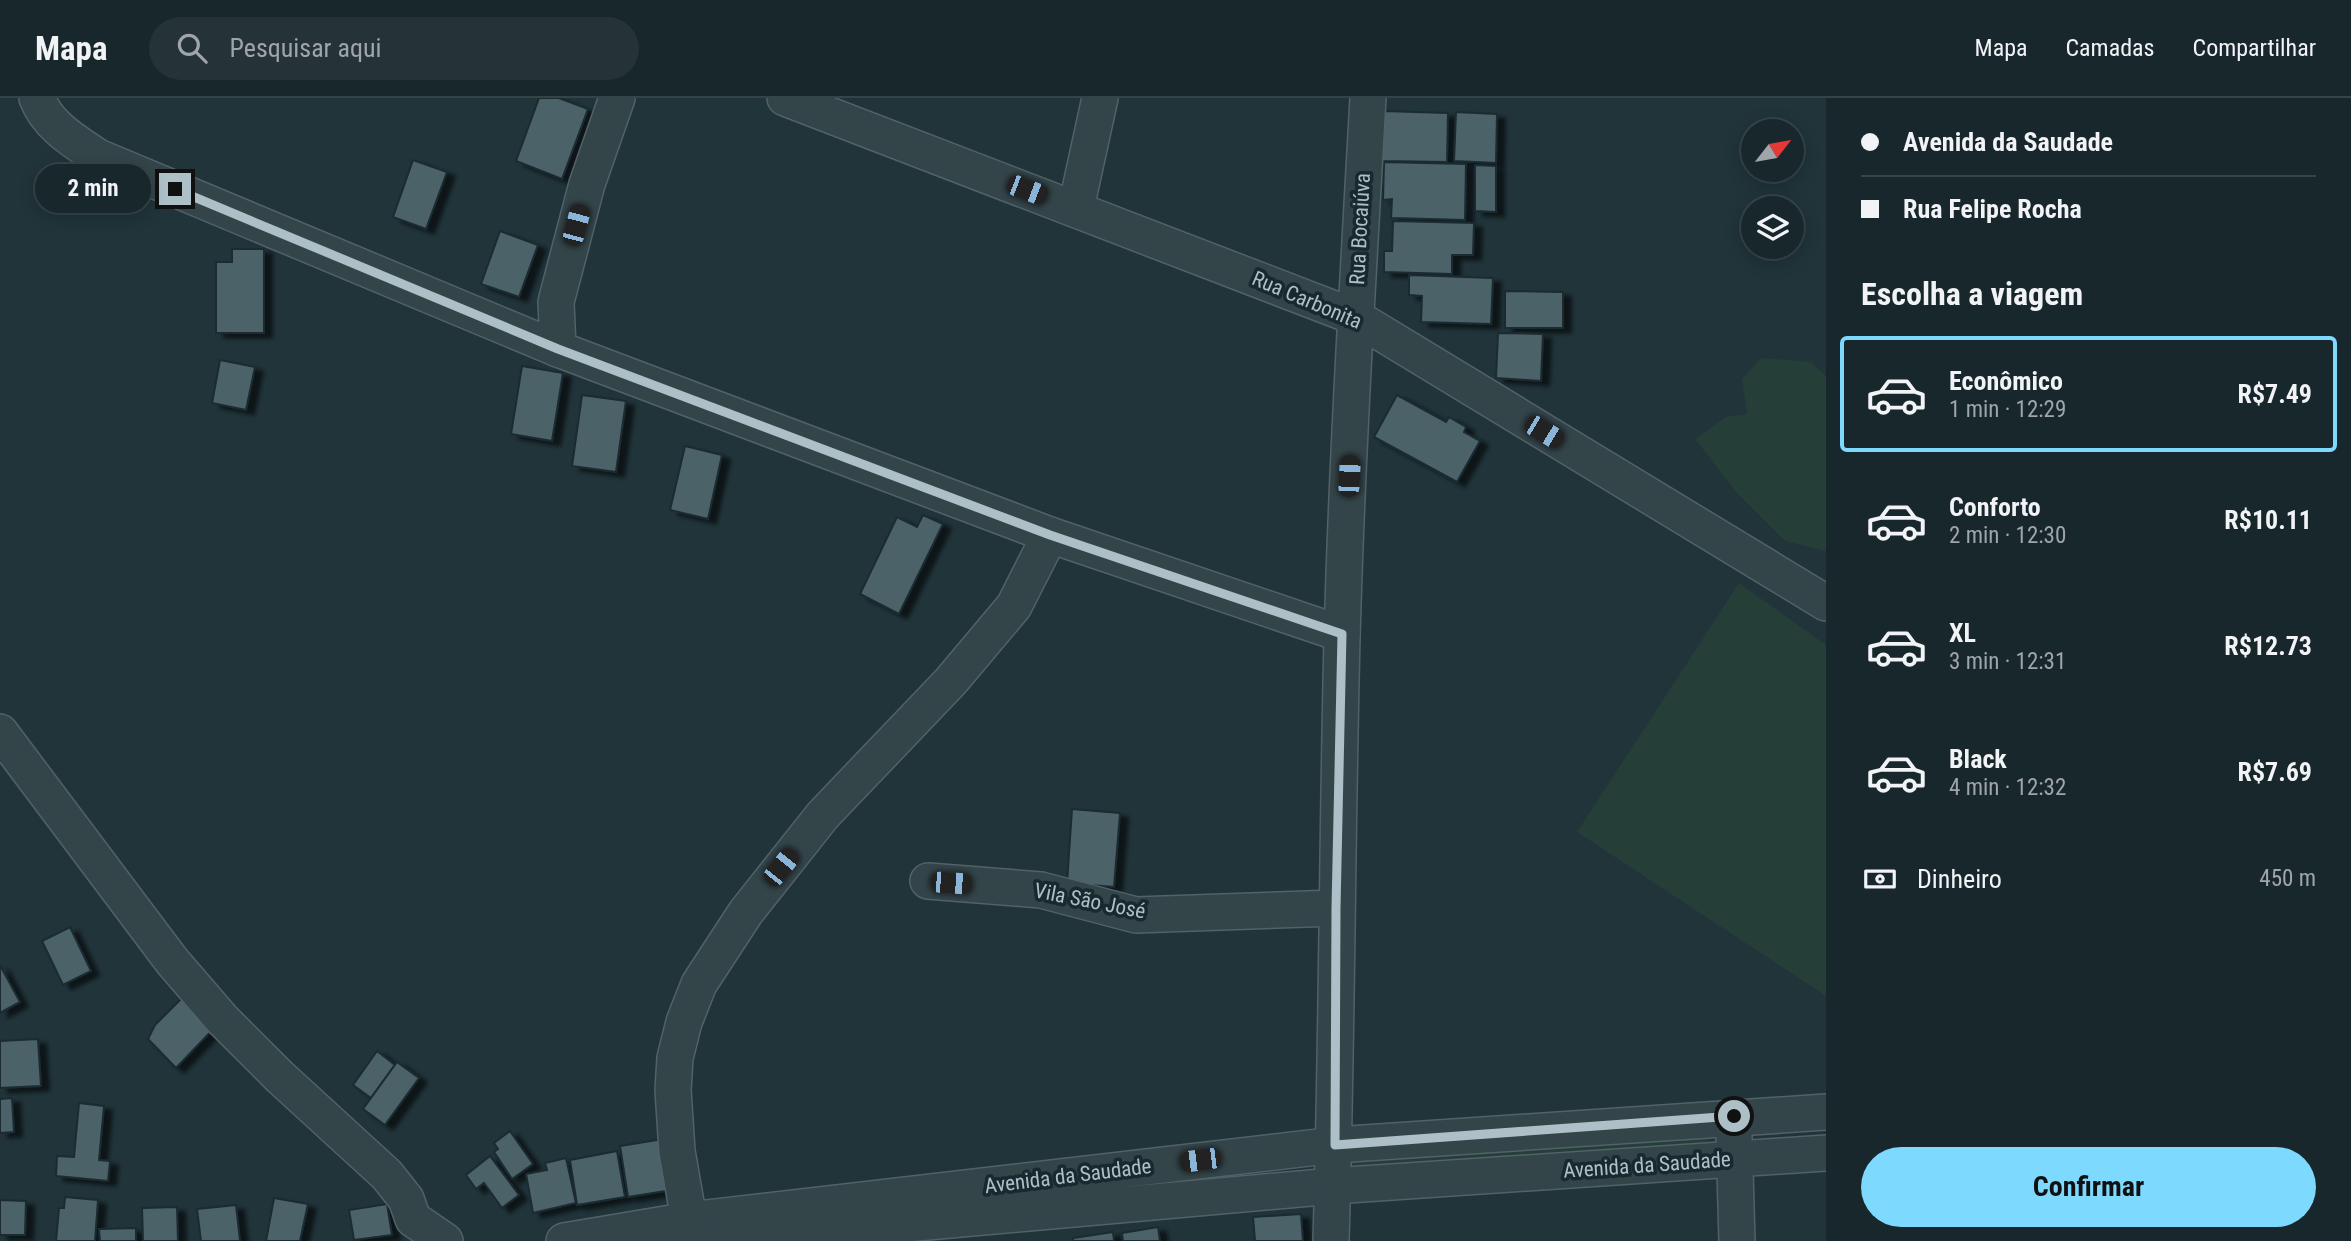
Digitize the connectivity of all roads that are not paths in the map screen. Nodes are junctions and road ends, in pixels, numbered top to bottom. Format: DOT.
graph roads {
  1 [pos="37,98"];
  2 [pos="617,98"];
  3 [pos="785,98"];
  4 [pos="1100,98"];
  5 [pos="1368,98"];
  6 [pos="1076,208"];
  7 [pos="1355,317"];
  8 [pos="558,349"];
  9 [pos="1050,535"];
  10 [pos="1826,603"];
  11 [pos="1342,634"];
  12 [pos="0,732"];
  13 [pos="928,881"];
  14 [pos="1336,908"];
  15 [pos="1826,1112"];
  16 [pos="1734,1116"];
  17 [pos="1335,1145"];
  18 [pos="1826,1153"];
  19 [pos="1734,1158"];
  20 [pos="1333,1186"];
  21 [pos="698,1234"];
  22 [pos="445,1241"];
  23 [pos="564,1241"];
  24 [pos="1331,1241"];
  25 [pos="1737,1241"];
  1 -- 8 [label="street"];
  2 -- 8 [label="street"];
  3 -- 6 [label="street, Rua Carbonita"];
  4 -- 6 [label="street"];
  5 -- 7 [label="street, Rua Bocaiúva"];
  6 -- 7 [label="street, Rua Carbonita"];
  7 -- 10 [label="street, Rua Carbonita"];
  7 -- 11 [label="street, Rua Bocaiúva"];
  8 -- 9 [label="street"];
  9 -- 11 [label="street"];
  9 -- 21 [label="street"];
  11 -- 14 [label="street, Rua Bocaiúva"];
  12 -- 22 [label="street"];
  13 -- 14 [label="street, Vila São José"];
  14 -- 17 [label="street, Rua Bocaiúva"];
  15 -- 16 [label="street, Avenida da Saudade"];
  16 -- 17 [label="street, Avenida da Saudade"];
  16 -- 19 [label="street"];
  17 -- 20 [label="street, Rua Bocaiúva"];
  17 -- 21 [label="street, Avenida da Saudade"];
  18 -- 19 [label="street, Avenida da Saudade"];
  19 -- 20 [label="street, Avenida da Saudade"];
  19 -- 25 [label="street"];
  20 -- 21 [label="street, Avenida da Saudade"];
  20 -- 24 [label="street, Rua Bocaiúva"];
  21 -- 23 [label="street, Avenida da Saudade"];
}
